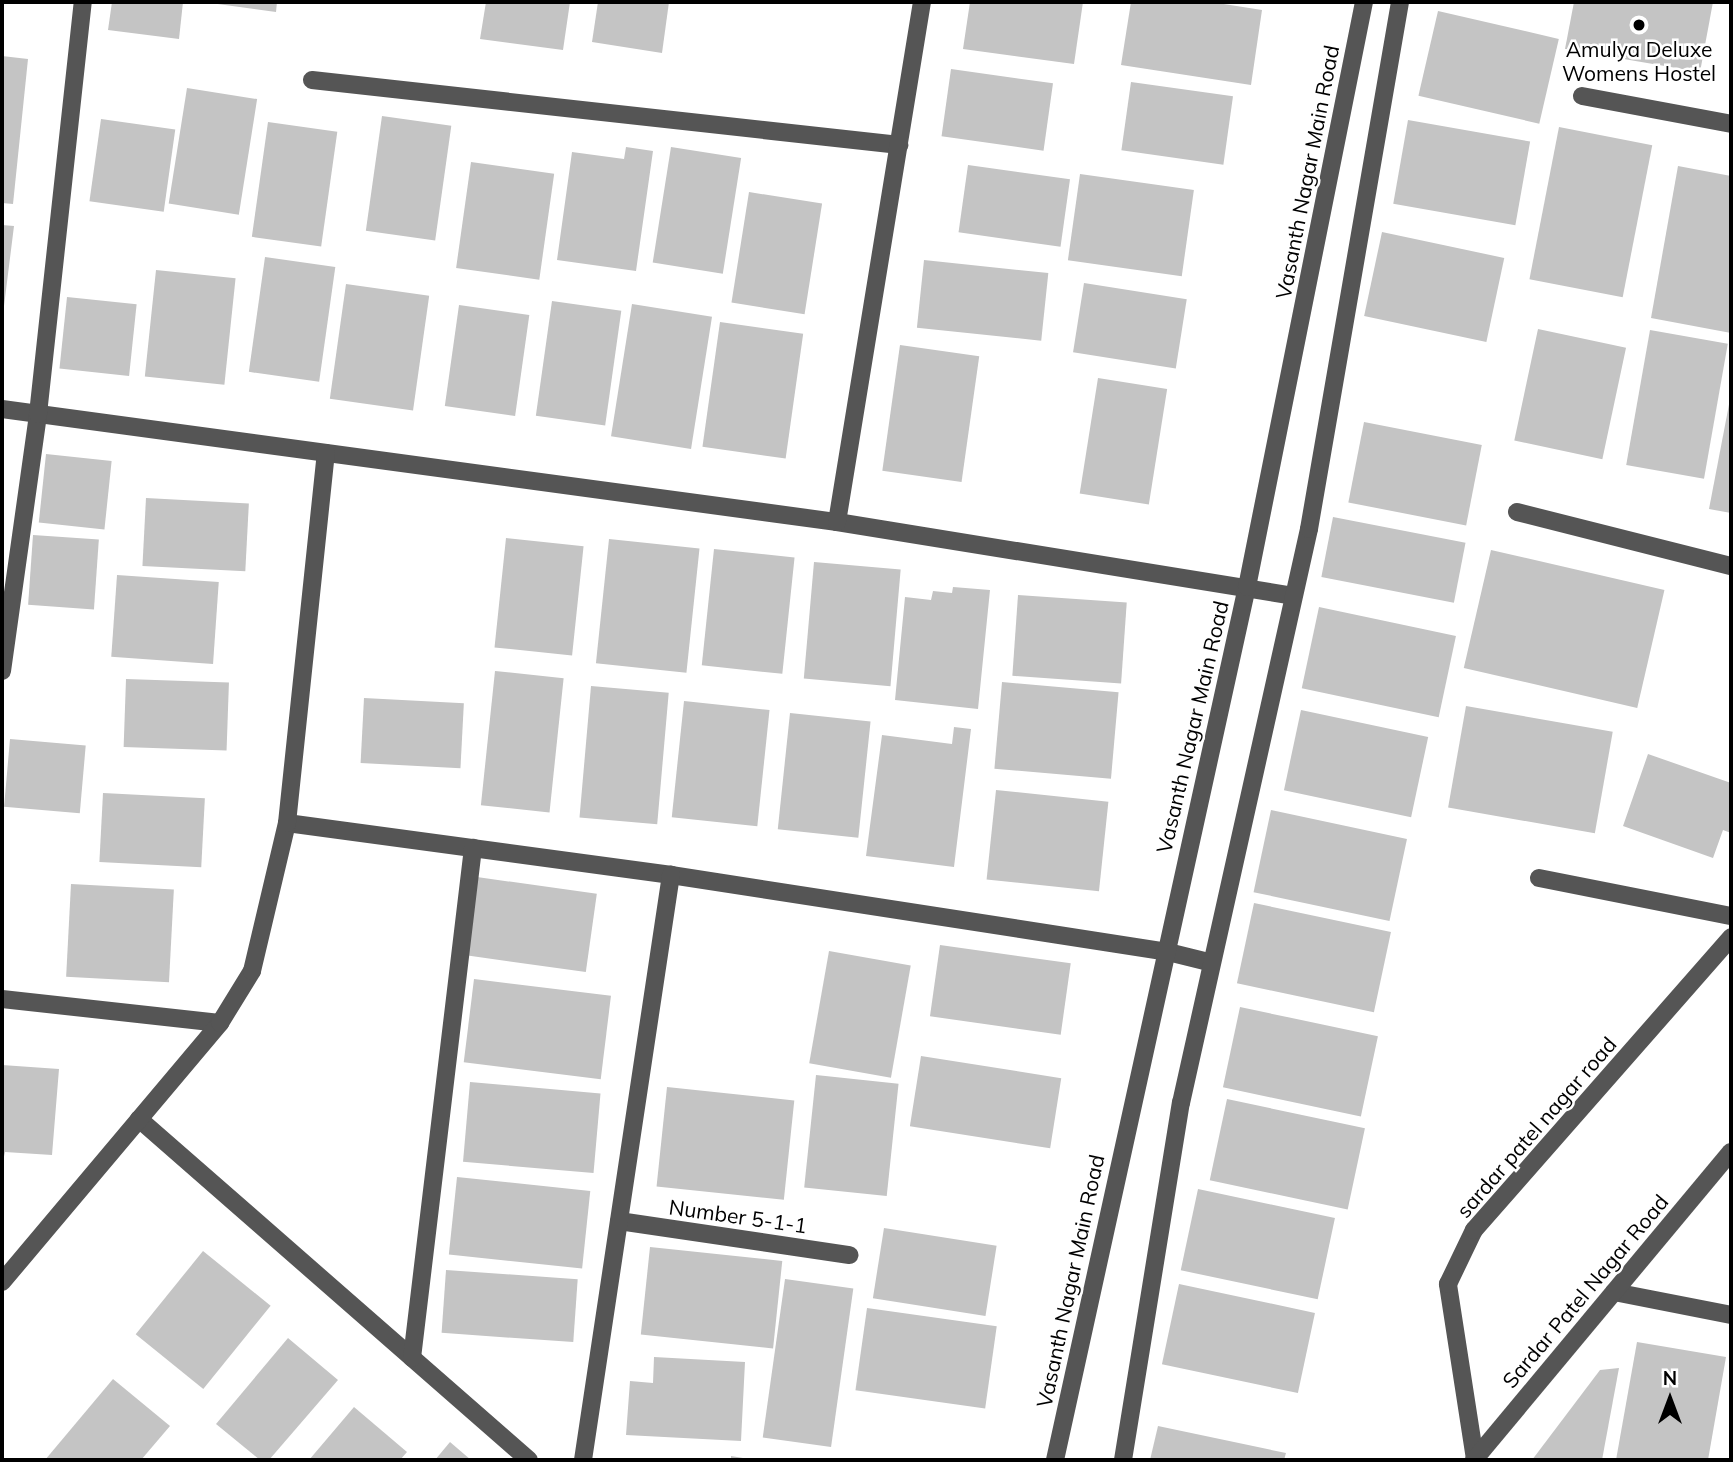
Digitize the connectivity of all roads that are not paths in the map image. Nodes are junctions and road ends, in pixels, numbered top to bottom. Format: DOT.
graph roads {
  1 [pos="83,2"];
  2 [pos="922,2"];
  3 [pos="1364,2"];
  4 [pos="1400,2"];
  5 [pos="312,80"];
  6 [pos="1582,96"];
  7 [pos="1731,124"];
  8 [pos="899,145"];
  9 [pos="2,409"];
  10 [pos="38,414"];
  11 [pos="326,453"];
  12 [pos="1517,512"];
  13 [pos="837,522"];
  14 [pos="1731,566"];
  15 [pos="1247,587"];
  16 [pos="1293,596"];
  17 [pos="2,671"];
  18 [pos="287,823"];
  19 [pos="473,848"];
  20 [pos="671,875"];
  21 [pos="1539,878"];
  22 [pos="1731,916"];
  23 [pos="1731,937"];
  24 [pos="1164,951"];
  25 [pos="1212,963"];
  26 [pos="2,999"];
  27 [pos="220,1023"];
  28 [pos="139,1119"];
  29 [pos="1731,1152"];
  30 [pos="619,1221"];
  31 [pos="850,1255"];
  32 [pos="2,1282"];
  33 [pos="1614,1292"];
  34 [pos="1731,1315"];
  35 [pos="412,1358"];
  36 [pos="1475,1459"];
  37 [pos="529,1460"];
  38 [pos="583,1460"];
  39 [pos="1055,1460"];
  40 [pos="1123,1460"];
  1 -- 10 [label="street"];
  2 -- 8 [label="street"];
  3 -- 15 [label="street, Vasanth Nagar Main Road"];
  4 -- 16 [label="street"];
  5 -- 8 [label="street"];
  6 -- 7 [label="street"];
  8 -- 13 [label="street"];
  9 -- 10 [label="street"];
  10 -- 11 [label="street"];
  10 -- 17 [label="street"];
  11 -- 13 [label="street"];
  11 -- 18 [label="street"];
  12 -- 14 [label="street"];
  13 -- 15 [label="street"];
  15 -- 16 [label="street"];
  15 -- 24 [label="street, Vasanth Nagar Main Road"];
  16 -- 25 [label="street"];
  18 -- 19 [label="street"];
  18 -- 27 [label="street"];
  19 -- 20 [label="street"];
  19 -- 35 [label="street"];
  20 -- 24 [label="street"];
  20 -- 30 [label="street"];
  21 -- 22 [label="street"];
  23 -- 36 [label="street, sardar patel nagar road"];
  24 -- 25 [label="street"];
  24 -- 39 [label="street, Vasanth Nagar Main Road"];
  25 -- 40 [label="street"];
  26 -- 27 [label="street"];
  27 -- 28 [label="street"];
  28 -- 32 [label="street"];
  28 -- 35 [label="street"];
  29 -- 33 [label="street, Sardar Patel Nagar Road"];
  30 -- 31 [label="street, Number 5-1-1"];
  30 -- 38 [label="street"];
  33 -- 34 [label="street"];
  33 -- 36 [label="street, Sardar Patel Nagar Road"];
  35 -- 37 [label="street"];
}
